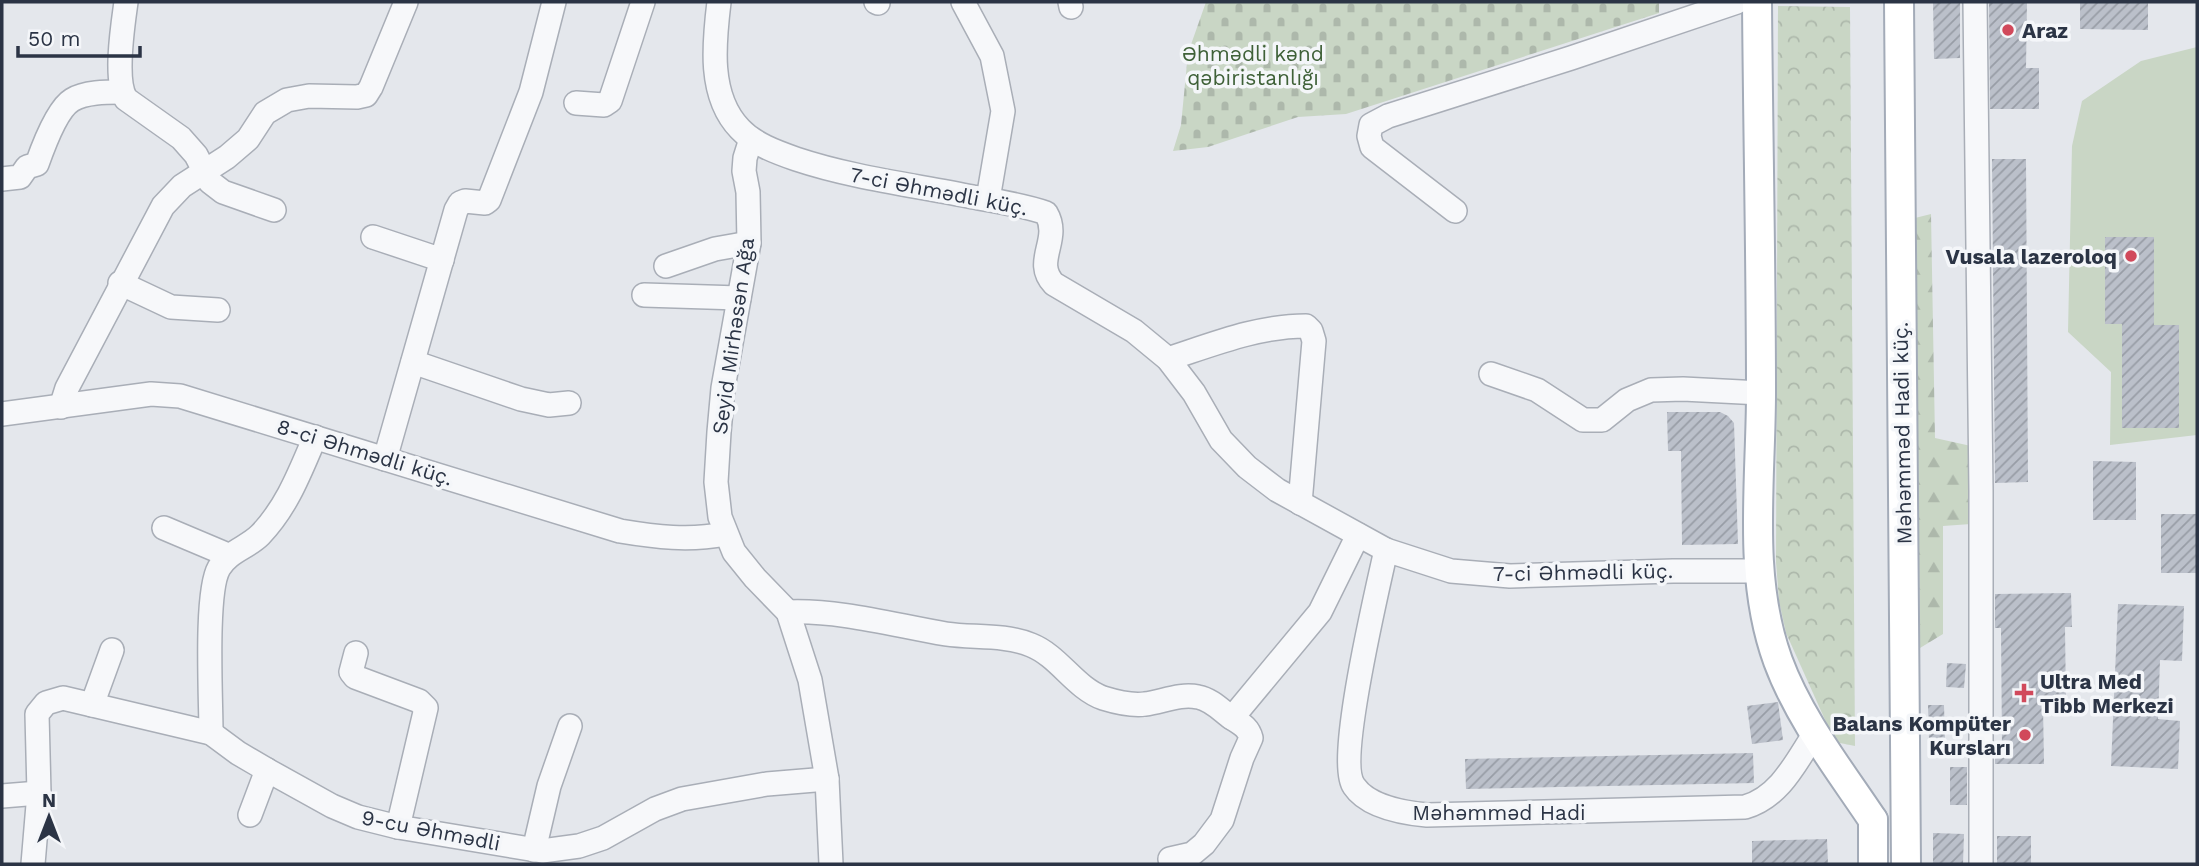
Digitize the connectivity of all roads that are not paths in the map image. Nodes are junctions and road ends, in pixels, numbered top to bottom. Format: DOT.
graph roads {
  1 [pos="126,2"];
  2 [pos="406,2"];
  3 [pos="554,2"];
  4 [pos="643,2"];
  5 [pos="719,2"];
  6 [pos="963,2"];
  7 [pos="1737,2"];
  8 [pos="1757,2"];
  9 [pos="1899,2"];
  10 [pos="1975,2"];
  11 [pos="121,92"];
  12 [pos="576,103"];
  13 [pos="751,139"];
  14 [pos="203,171"];
  15 [pos="2,179"];
  16 [pos="988,200"];
  17 [pos="274,210"];
  18 [pos="1455,211"];
  19 [pos="373,237"];
  20 [pos="749,243"];
  21 [pos="442,260"];
  22 [pos="666,266"];
  23 [pos="120,283"];
  24 [pos="644,295"];
  25 [pos="739,298"];
  26 [pos="218,310"];
  27 [pos="1168,359"];
  28 [pos="413,362"];
  29 [pos="1491,374"];
  30 [pos="1761,393"];
  31 [pos="569,402"];
  32 [pos="61,407"];
  33 [pos="2,414"];
  34 [pos="315,437"];
  35 [pos="385,459"];
  36 [pos="1300,503"];
  37 [pos="164,528"];
  38 [pos="725,534"];
  39 [pos="1358,535"];
  40 [pos="1386,550"];
  41 [pos="228,555"];
  42 [pos="1758,571"];
  43 [pos="788,612"];
  44 [pos="112,650"];
  45 [pos="356,653"];
  46 [pos="92,705"];
  47 [pos="1232,718"];
  48 [pos="570,726"];
  49 [pos="211,733"];
  50 [pos="1815,733"];
  51 [pos="267,770"];
  52 [pos="827,779"];
  53 [pos="39,793"];
  54 [pos="2,796"];
  55 [pos="250,815"];
  56 [pos="1873,820"];
  57 [pos="1905,820"];
  58 [pos="398,827"];
  59 [pos="540,855"];
  60 [pos="1170,859"];
  61 [pos="33,864"];
  62 [pos="831,864"];
  63 [pos="1873,864"];
  64 [pos="1906,864"];
  65 [pos="1980,864"];
  1 -- 11 [label="street"];
  2 -- 14 [label="street"];
  3 -- 21 [label="street"];
  4 -- 12 [label="street"];
  5 -- 13 [label="street"];
  6 -- 16 [label="street"];
  7 -- 18 [label="street"];
  8 -- 30 [label="main road"];
  9 -- 57 [label="main road, Məhəmməd Hadi küç."];
  10 -- 65 [label="street"];
  11 -- 14 [label="street"];
  11 -- 15 [label="street"];
  13 -- 16 [label="street, 7-ci Əhmədli küç."];
  13 -- 20 [label="street, Seyid Mirhəsən Ağa"];
  14 -- 17 [label="street"];
  14 -- 23 [label="street"];
  16 -- 27 [label="street, 7-ci Əhmədli küç."];
  19 -- 21 [label="street"];
  20 -- 22 [label="street"];
  20 -- 25 [label="street, Seyid Mirhəsən Ağa"];
  21 -- 28 [label="street"];
  23 -- 26 [label="street"];
  23 -- 32 [label="street"];
  24 -- 25 [label="street"];
  25 -- 38 [label="street, Seyid Mirhəsən Ağa"];
  27 -- 36 [label="street, 7-ci Əhmədli küç."];
  27 -- 36 [label="street"];
  28 -- 31 [label="street"];
  28 -- 35 [label="street"];
  29 -- 30 [label="street"];
  30 -- 42 [label="main road"];
  32 -- 33 [label="street, 8-ci Əhmədli küç."];
  32 -- 34 [label="street, 8-ci Əhmədli küç."];
  34 -- 35 [label="street, 8-ci Əhmədli küç."];
  34 -- 41 [label="street"];
  35 -- 38 [label="street, 8-ci Əhmədli küç."];
  36 -- 39 [label="street, 7-ci Əhmədli küç."];
  37 -- 41 [label="street"];
  38 -- 43 [label="street, Seyid Mirhəsən Ağa"];
  39 -- 40 [label="street, 7-ci Əhmədli küç."];
  39 -- 47 [label="street"];
  40 -- 42 [label="street, 7-ci Əhmədli küç."];
  40 -- 50 [label="street, Məhəmməd Hadi"];
  41 -- 49 [label="street"];
  42 -- 50 [label="main road"];
  43 -- 47 [label="street"];
  43 -- 52 [label="street, Seyid Mirhəsən Ağa"];
  44 -- 46 [label="street"];
  45 -- 58 [label="street"];
  46 -- 49 [label="street, 9-cu Əhmədli"];
  46 -- 53 [label="street, 9-cu Əhmədli"];
  47 -- 60 [label="street"];
  48 -- 59 [label="street"];
  49 -- 51 [label="street, 9-cu Əhmədli"];
  50 -- 56 [label="main road"];
  51 -- 55 [label="street"];
  51 -- 58 [label="street, 9-cu Əhmədli"];
  52 -- 59 [label="street, 9-cu Əhmədli"];
  52 -- 62 [label="street, Seyid Mirhəsən Ağa"];
  53 -- 54 [label="street"];
  53 -- 61 [label="street, 9-cu Əhmədli"];
  56 -- 57 [label="main road"];
  56 -- 63 [label="main road"];
  57 -- 64 [label="main road, Məhəmməd Hadi küç."];
  58 -- 59 [label="street, 9-cu Əhmədli"];
}
